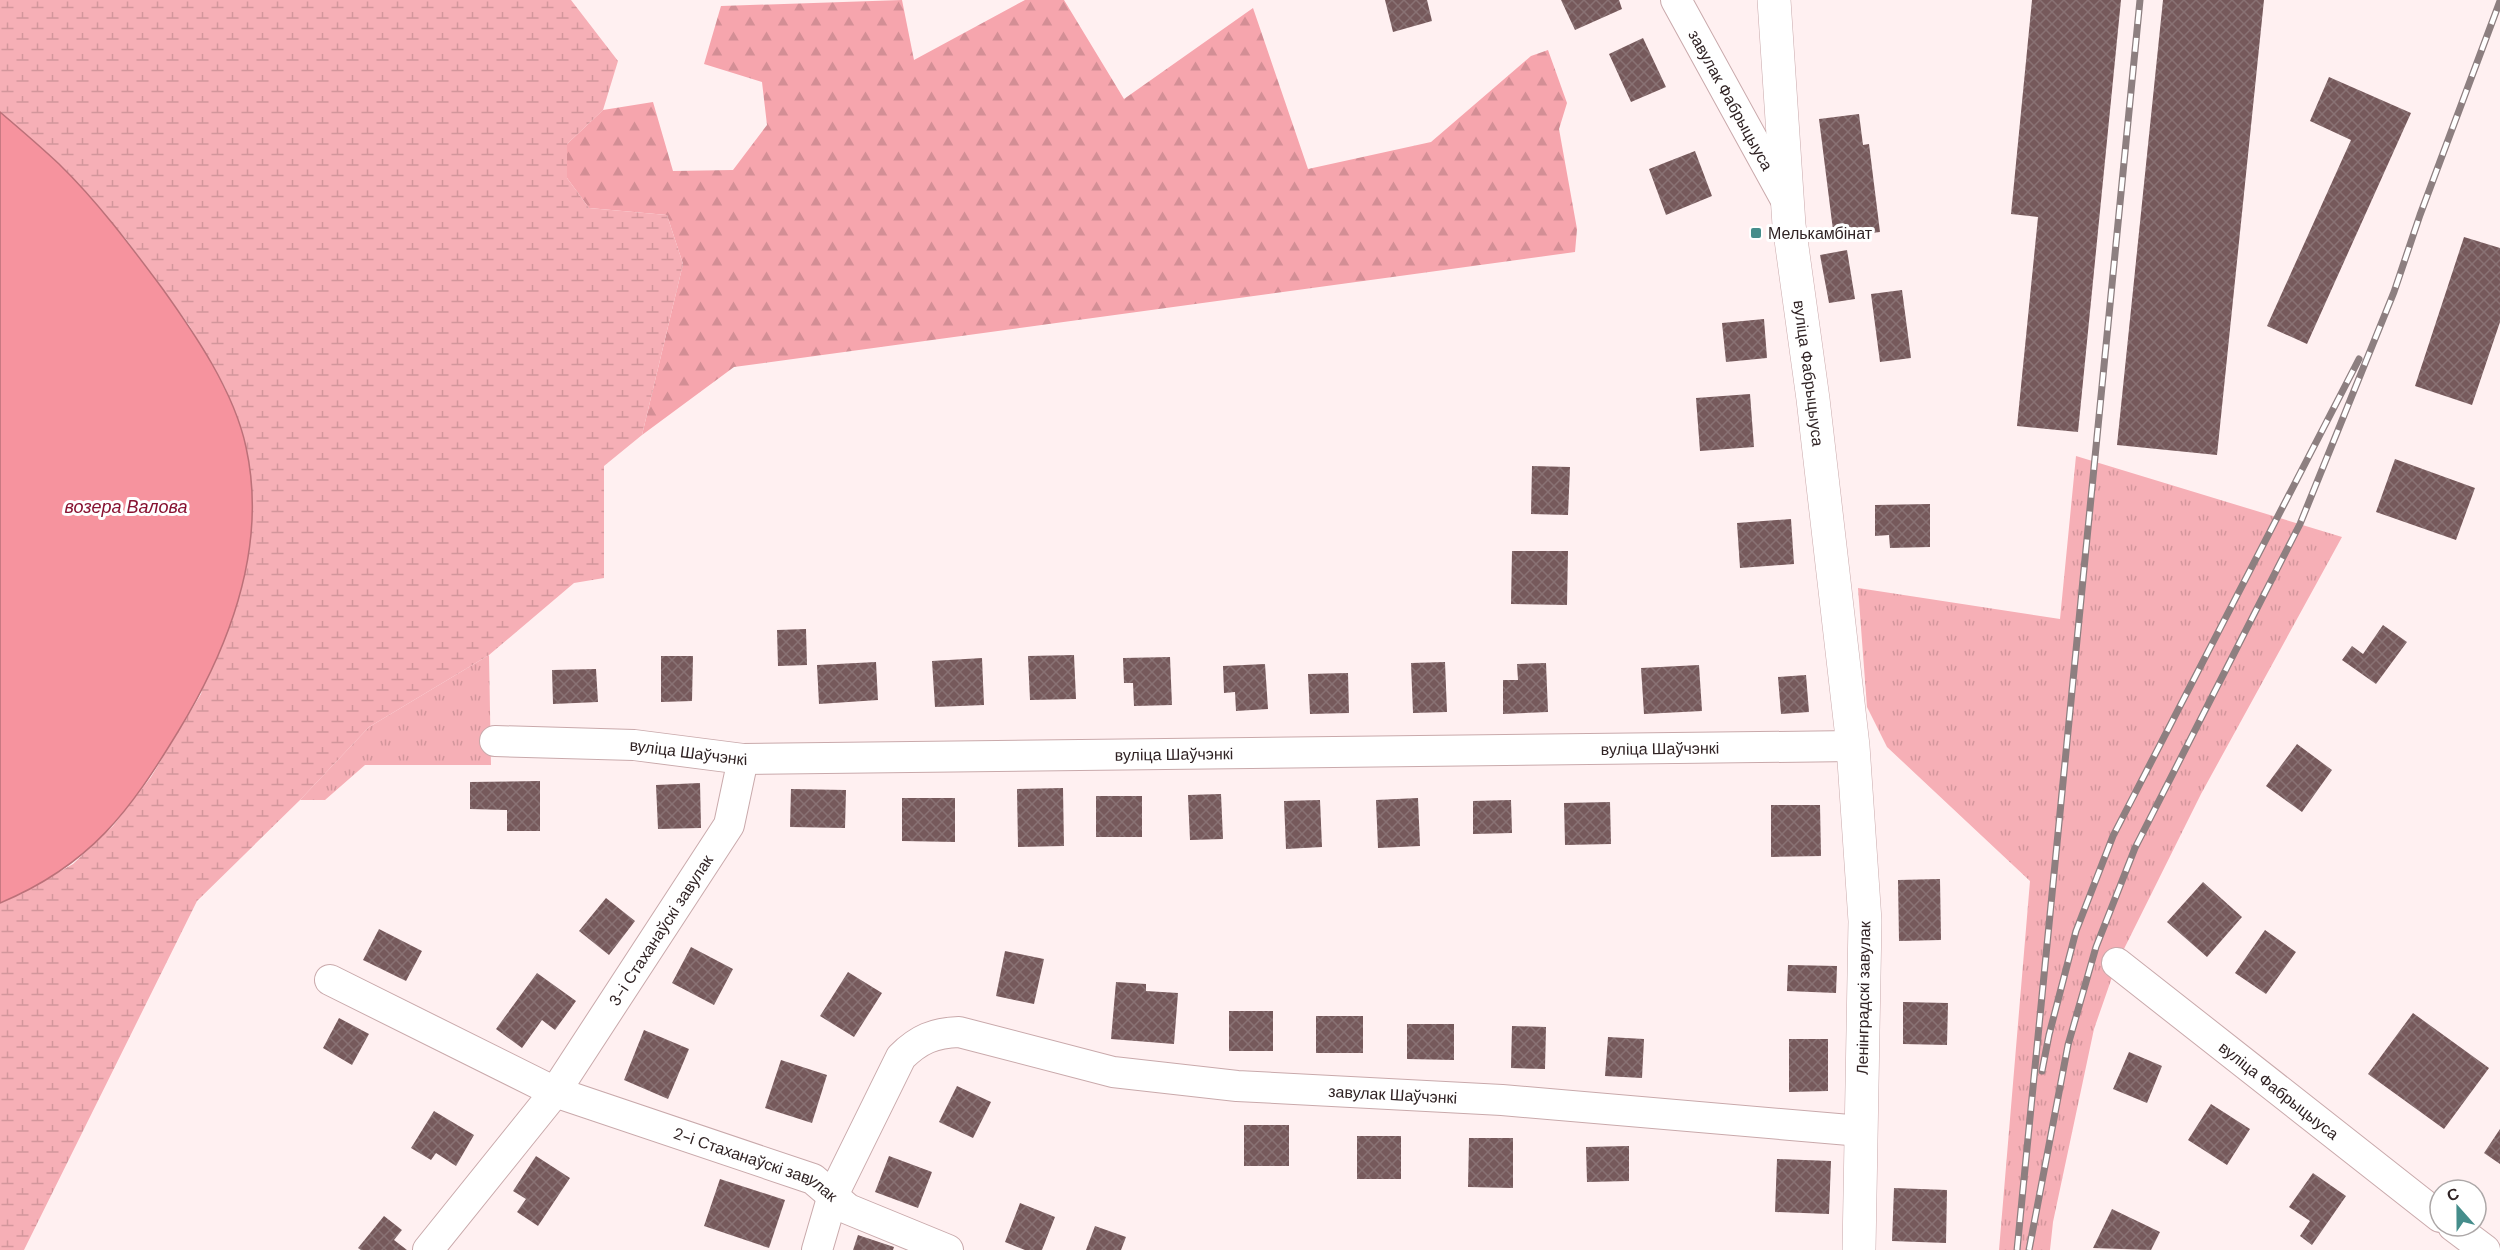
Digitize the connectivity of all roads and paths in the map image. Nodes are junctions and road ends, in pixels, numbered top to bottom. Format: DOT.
graph roads {
  1 [pos="1676,0"];
  2 [pos="1774,0"];
  3 [pos="1786,200"];
  4 [pos="495,741"];
  5 [pos="1853,746"];
  6 [pos="743,759"];
  7 [pos="2117,963"];
  8 [pos="330,980"];
  9 [pos="555,1092"];
  10 [pos="1861,1131"];
  11 [pos="833,1195"];
  12 [pos="2428,1208"];
  13 [pos="2469,1238"];
  14 [pos="428,1250"];
  15 [pos="817,1250"];
  16 [pos="948,1250"];
  17 [pos="1859,1250"];
  18 [pos="2485,1250"];
  1 -- 3 [label="street, завулак Фабрыцыуса"];
  2 -- 3 [label="street, вуліца Фабрыцыуса"];
  3 -- 5 [label="street, вуліца Фабрыцыуса"];
  4 -- 6 [label="street, вуліца Шаўчэнкі"];
  5 -- 6 [label="street, вуліца Шаўчэнкі"];
  5 -- 10 [label="street, Ленінградскі завулак"];
  6 -- 9 [label="street, 3-і Стаханаўскі завулак"];
  7 -- 12 [label="street, вуліца Фабрыцыуса"];
  8 -- 9 [label="street"];
  9 -- 11 [label="street, 2-і Стаханаўскі завулак"];
  9 -- 14 [label="street, 3-і Стаханаўскі завулак"];
  10 -- 11 [label="street, завулак Шаўчэнкі"];
  10 -- 17 [label="street, Ленінградскі завулак"];
  11 -- 15 [label="street"];
  11 -- 16 [label="street, 2-і Стаханаўскі завулак"];
  13 -- 18 [label="street"];
}
